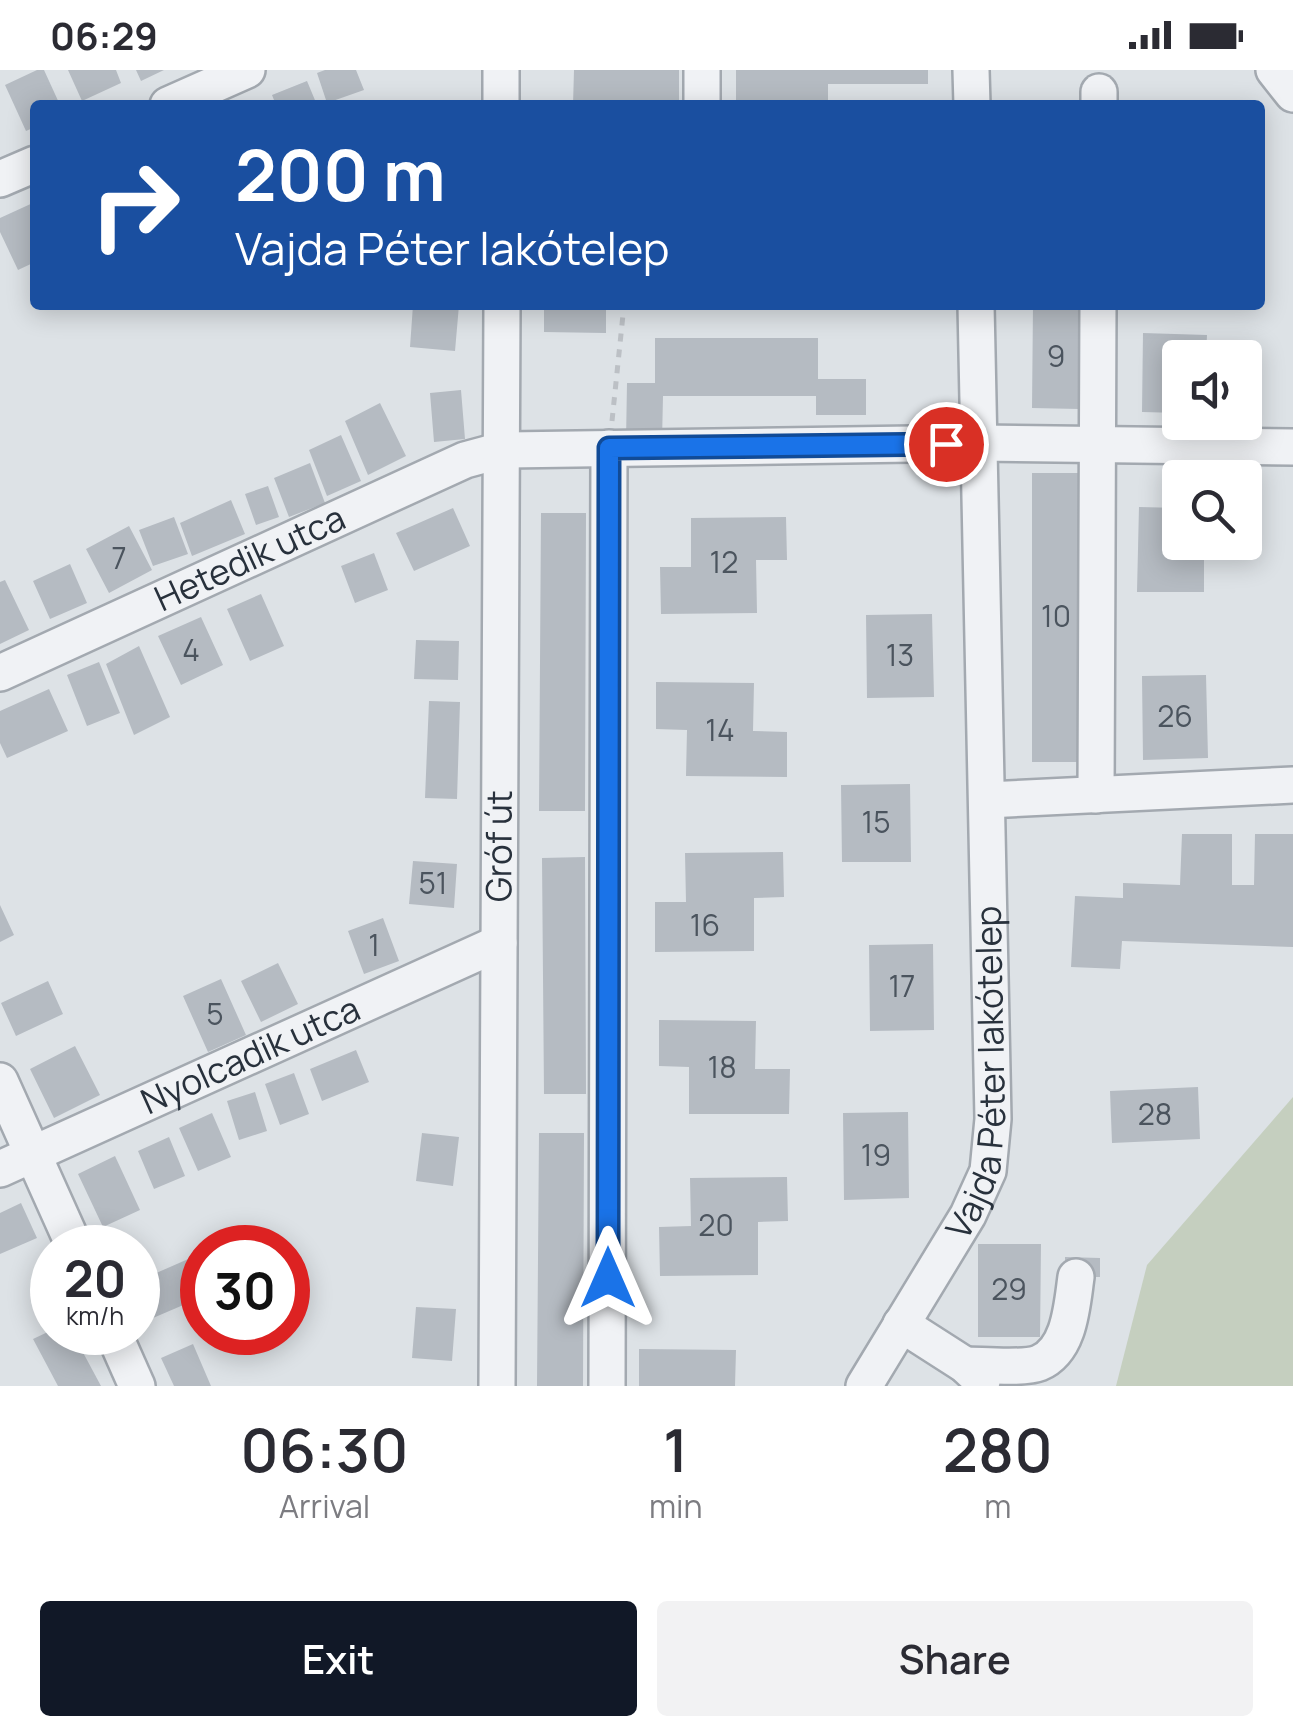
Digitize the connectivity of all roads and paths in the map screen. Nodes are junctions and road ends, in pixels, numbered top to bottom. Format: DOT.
graph roads {
  1 [pos="247,70"];
  2 [pos="501,70"];
  3 [pos="702,70"];
  4 [pos="971,70"];
  5 [pos="1274,70"];
  6 [pos="1293,94"];
  7 [pos="179,100"];
  8 [pos="501,100"];
  9 [pos="702,100"];
  10 [pos="972,100"];
  11 [pos="30,166"];
  12 [pos="0,180"];
  13 [pos="502,310"];
  14 [pos="623,310"];
  15 [pos="976,310"];
  16 [pos="1098,310"];
  17 [pos="980,443"];
  18 [pos="1097,444"];
  19 [pos="1293,447"];
  20 [pos="609,448"];
  21 [pos="502,450"];
  22 [pos="0,673"];
  23 [pos="1293,786"];
  24 [pos="1096,794"];
  25 [pos="987,800"];
  26 [pos="500,943"];
  27 [pos="0,1081"];
  28 [pos="33,1154"];
  29 [pos="0,1169"];
  30 [pos="65,1225"];
  31 [pos="1076,1277"];
  32 [pos="901,1324"];
  33 [pos="123,1355"];
  34 [pos="976,1375"];
  35 [pos="137,1386"];
  36 [pos="497,1386"];
  37 [pos="607,1386"];
  38 [pos="864,1386"];
  1 -- 7 [label="street"];
  2 -- 8 [label="street"];
  3 -- 9 [label="street"];
  4 -- 10 [label="street"];
  5 -- 6 [label="street"];
  11 -- 12 [label="street"];
  13 -- 21 [label="street, Gróf út"];
  14 -- 20 [label="path"];
  15 -- 17 [label="street, Vajda Péter lakótelep"];
  16 -- 18 [label="street"];
  17 -- 18 [label="street"];
  17 -- 20 [label="street"];
  17 -- 25 [label="street, Vajda Péter lakótelep"];
  18 -- 19 [label="street"];
  18 -- 24 [label="street"];
  20 -- 21 [label="street"];
  20 -- 37 [label="street"];
  21 -- 22 [label="street, Hetedik utca"];
  21 -- 26 [label="street, Gróf út"];
  23 -- 24 [label="street"];
  24 -- 25 [label="street"];
  25 -- 32 [label="street, Vajda Péter lakótelep"];
  26 -- 28 [label="street, Nyolcadik utca"];
  26 -- 36 [label="street, Gróf út"];
  27 -- 28 [label="street"];
  28 -- 29 [label="street, Nyolcadik utca"];
  28 -- 30 [label="street"];
  31 -- 34 [label="street"];
  32 -- 34 [label="street"];
  32 -- 38 [label="street, Vajda Péter lakótelep"];
  33 -- 35 [label="street"];
}
